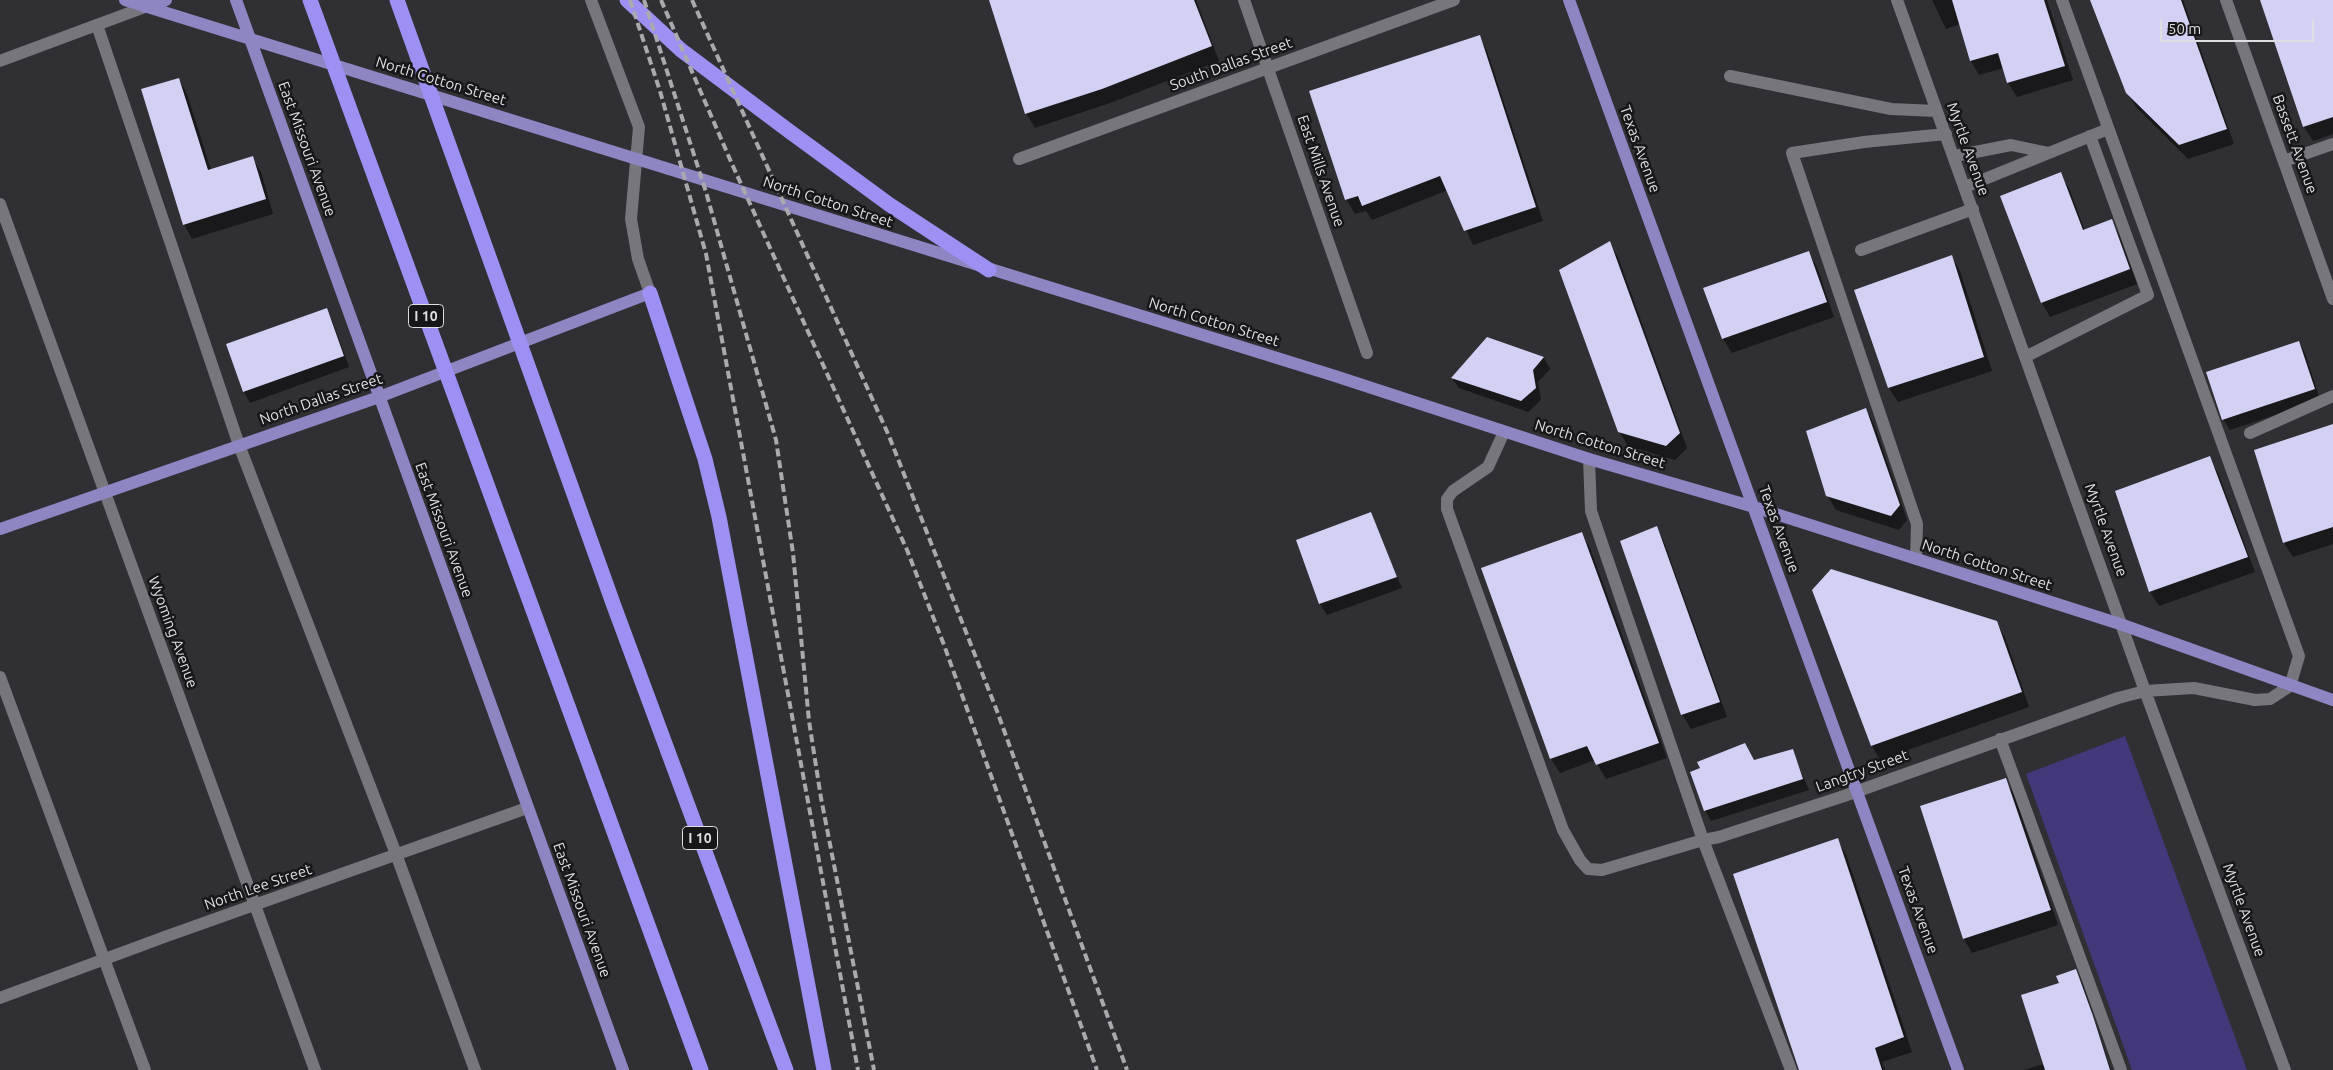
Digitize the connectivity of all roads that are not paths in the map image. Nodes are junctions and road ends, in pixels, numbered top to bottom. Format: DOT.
graph roads {
  1 [pos="125,0"];
  2 [pos="166,0"];
  3 [pos="236,0"];
  4 [pos="310,0"];
  5 [pos="397,0"];
  6 [pos="591,0"];
  7 [pos="627,0"];
  8 [pos="1244,0"];
  9 [pos="1454,0"];
  10 [pos="1569,0"];
  11 [pos="1897,0"];
  12 [pos="2062,0"];
  13 [pos="2226,0"];
  14 [pos="146,6"];
  15 [pos="97,25"];
  16 [pos="249,39"];
  17 [pos="0,61"];
  18 [pos="1268,67"];
  19 [pos="1730,76"];
  20 [pos="1937,111"];
  21 [pos="2108,129"];
  22 [pos="1946,134"];
  23 [pos="2090,136"];
  24 [pos="2333,144"];
  25 [pos="2049,153"];
  26 [pos="1955,156"];
  27 [pos="1019,159"];
  28 [pos="2284,161"];
  29 [pos="1965,187"];
  30 [pos="0,204"];
  31 [pos="1973,209"];
  32 [pos="1861,250"];
  33 [pos="989,270"];
  34 [pos="650,293"];
  35 [pos="2333,299"];
  36 [pos="1367,353"];
  37 [pos="2026,356"];
  38 [pos="380,396"];
  39 [pos="2333,396"];
  40 [pos="1504,432"];
  41 [pos="2250,433"];
  42 [pos="239,445"];
  43 [pos="1589,458"];
  44 [pos="104,491"];
  45 [pos="1754,507"];
  46 [pos="0,529"];
  47 [pos="1916,559"];
  48 [pos="2123,625"];
  49 [pos="0,677"];
  50 [pos="2290,686"];
  51 [pos="2145,691"];
  52 [pos="2333,700"];
  53 [pos="2000,739"];
  54 [pos="1857,791"];
  55 [pos="527,808"];
  56 [pos="1703,840"];
  57 [pos="396,854"];
  58 [pos="256,906"];
  59 [pos="103,960"];
  60 [pos="0,998"];
  61 [pos="145,1070"];
  62 [pos="315,1070"];
  63 [pos="475,1070"];
  64 [pos="623,1070"];
  65 [pos="701,1070"];
  66 [pos="786,1070"];
  67 [pos="824,1070"];
  68 [pos="1791,1070"];
  69 [pos="1958,1070"];
  70 [pos="2120,1070"];
  71 [pos="2286,1070"];
  1 -- 14 [label="main road, North Cotton Street"];
  2 -- 14 [label="main road"];
  3 -- 16 [label="main road, East Missouri Avenue"];
  4 -- 65 [label="highway, I 10"];
  5 -- 66 [label="highway, I 10"];
  6 -- 34 [label="street"];
  7 -- 33 [label="highway"];
  8 -- 18 [label="street, East Mills Avenue"];
  9 -- 18 [label="street, South Dallas Street"];
  10 -- 45 [label="main road, Texas Avenue"];
  11 -- 20 [label="street, Myrtle Avenue"];
  12 -- 21 [label="street"];
  13 -- 28 [label="street, Bassett Avenue"];
  14 -- 15 [label="street"];
  14 -- 16 [label="main road, North Cotton Street"];
  15 -- 17 [label="street"];
  15 -- 42 [label="street"];
  16 -- 33 [label="main road, North Cotton Street"];
  16 -- 38 [label="main road, East Missouri Avenue"];
  18 -- 27 [label="street, South Dallas Street"];
  18 -- 36 [label="street, East Mills Avenue"];
  19 -- 20 [label="street"];
  20 -- 22 [label="street, Myrtle Avenue"];
  21 -- 23 [label="street"];
  21 -- 50 [label="street"];
  22 -- 26 [label="street, Myrtle Avenue"];
  22 -- 47 [label="street"];
  23 -- 25 [label="street"];
  23 -- 37 [label="street"];
  24 -- 28 [label="street"];
  25 -- 26 [label="street"];
  25 -- 29 [label="street"];
  26 -- 29 [label="street, Myrtle Avenue"];
  28 -- 35 [label="street, Bassett Avenue"];
  29 -- 31 [label="street, Myrtle Avenue"];
  30 -- 44 [label="street, Wyoming Avenue"];
  31 -- 32 [label="street"];
  31 -- 37 [label="street, Myrtle Avenue"];
  33 -- 40 [label="main road, North Cotton Street"];
  34 -- 38 [label="main road, North Dallas Street"];
  34 -- 67 [label="highway"];
  37 -- 48 [label="street, Myrtle Avenue"];
  38 -- 42 [label="main road, North Dallas Street"];
  38 -- 55 [label="main road, East Missouri Avenue"];
  39 -- 41 [label="street"];
  40 -- 43 [label="main road, North Cotton Street"];
  40 -- 56 [label="street, Langtry Street"];
  42 -- 44 [label="main road, North Dallas Street"];
  42 -- 57 [label="street"];
  43 -- 45 [label="main road, North Cotton Street"];
  43 -- 56 [label="street"];
  44 -- 46 [label="main road, North Dallas Street"];
  44 -- 58 [label="street, Wyoming Avenue"];
  45 -- 47 [label="main road, North Cotton Street"];
  45 -- 54 [label="main road, Texas Avenue"];
  47 -- 48 [label="main road, North Cotton Street"];
  48 -- 50 [label="main road, North Cotton Street"];
  48 -- 51 [label="street, Myrtle Avenue"];
  49 -- 59 [label="street"];
  50 -- 51 [label="street"];
  50 -- 52 [label="main road, North Cotton Street"];
  51 -- 53 [label="street, Langtry Street"];
  51 -- 71 [label="street, Myrtle Avenue"];
  53 -- 54 [label="street, Langtry Street"];
  53 -- 70 [label="street"];
  54 -- 56 [label="street, Langtry Street"];
  54 -- 69 [label="main road, Texas Avenue"];
  55 -- 57 [label="street, North Lee Street"];
  55 -- 64 [label="main road, East Missouri Avenue"];
  56 -- 68 [label="street"];
  57 -- 58 [label="street, North Lee Street"];
  57 -- 63 [label="street"];
  58 -- 59 [label="street, North Lee Street"];
  58 -- 62 [label="street, Wyoming Avenue"];
  59 -- 60 [label="street, North Lee Street"];
  59 -- 61 [label="street"];
}
